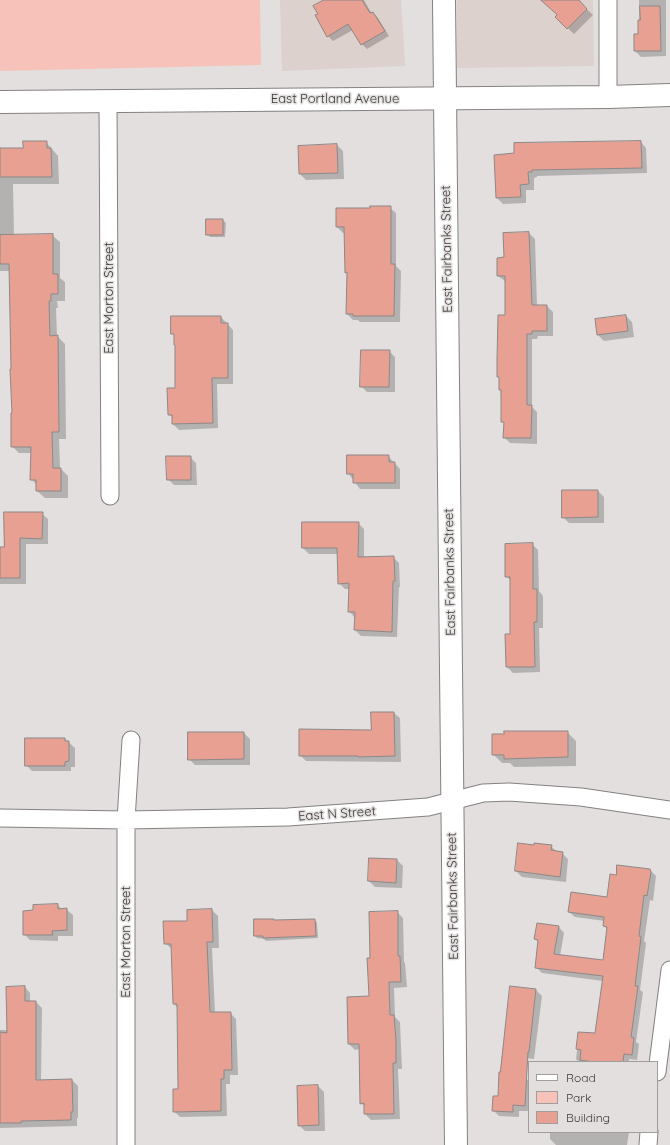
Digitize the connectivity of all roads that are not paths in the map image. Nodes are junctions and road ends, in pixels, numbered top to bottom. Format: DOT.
graph roads {
  1 [pos="444,0"];
  2 [pos="608,0"];
  3 [pos="670,95"];
  4 [pos="608,97"];
  5 [pos="446,98"];
  6 [pos="108,101"];
  7 [pos="0,102"];
  8 [pos="110,496"];
  9 [pos="131,740"];
  10 [pos="452,800"];
  11 [pos="670,810"];
  12 [pos="0,818"];
  13 [pos="126,820"];
  14 [pos="670,970"];
  15 [pos="658,1064"];
  16 [pos="649,1133"];
  17 [pos="126,1145"];
  18 [pos="456,1145"];
  19 [pos="648,1145"];
  1 -- 5 [label="street, East Fairbanks Street"];
  2 -- 4 [label="street"];
  3 -- 4 [label="street, East Portland Avenue"];
  4 -- 5 [label="street, East Portland Avenue"];
  5 -- 6 [label="street, East Portland Avenue"];
  5 -- 10 [label="street, East Fairbanks Street"];
  6 -- 7 [label="street, East Portland Avenue"];
  6 -- 8 [label="street, East Morton Street"];
  9 -- 13 [label="street, East Morton Street"];
  10 -- 11 [label="street, East N Street"];
  10 -- 13 [label="street, East N Street"];
  10 -- 18 [label="street, East Fairbanks Street"];
  12 -- 13 [label="street, East N Street"];
  13 -- 17 [label="street, East Morton Street"];
  14 -- 15 [label="street"];
  16 -- 19 [label="street"];
}
